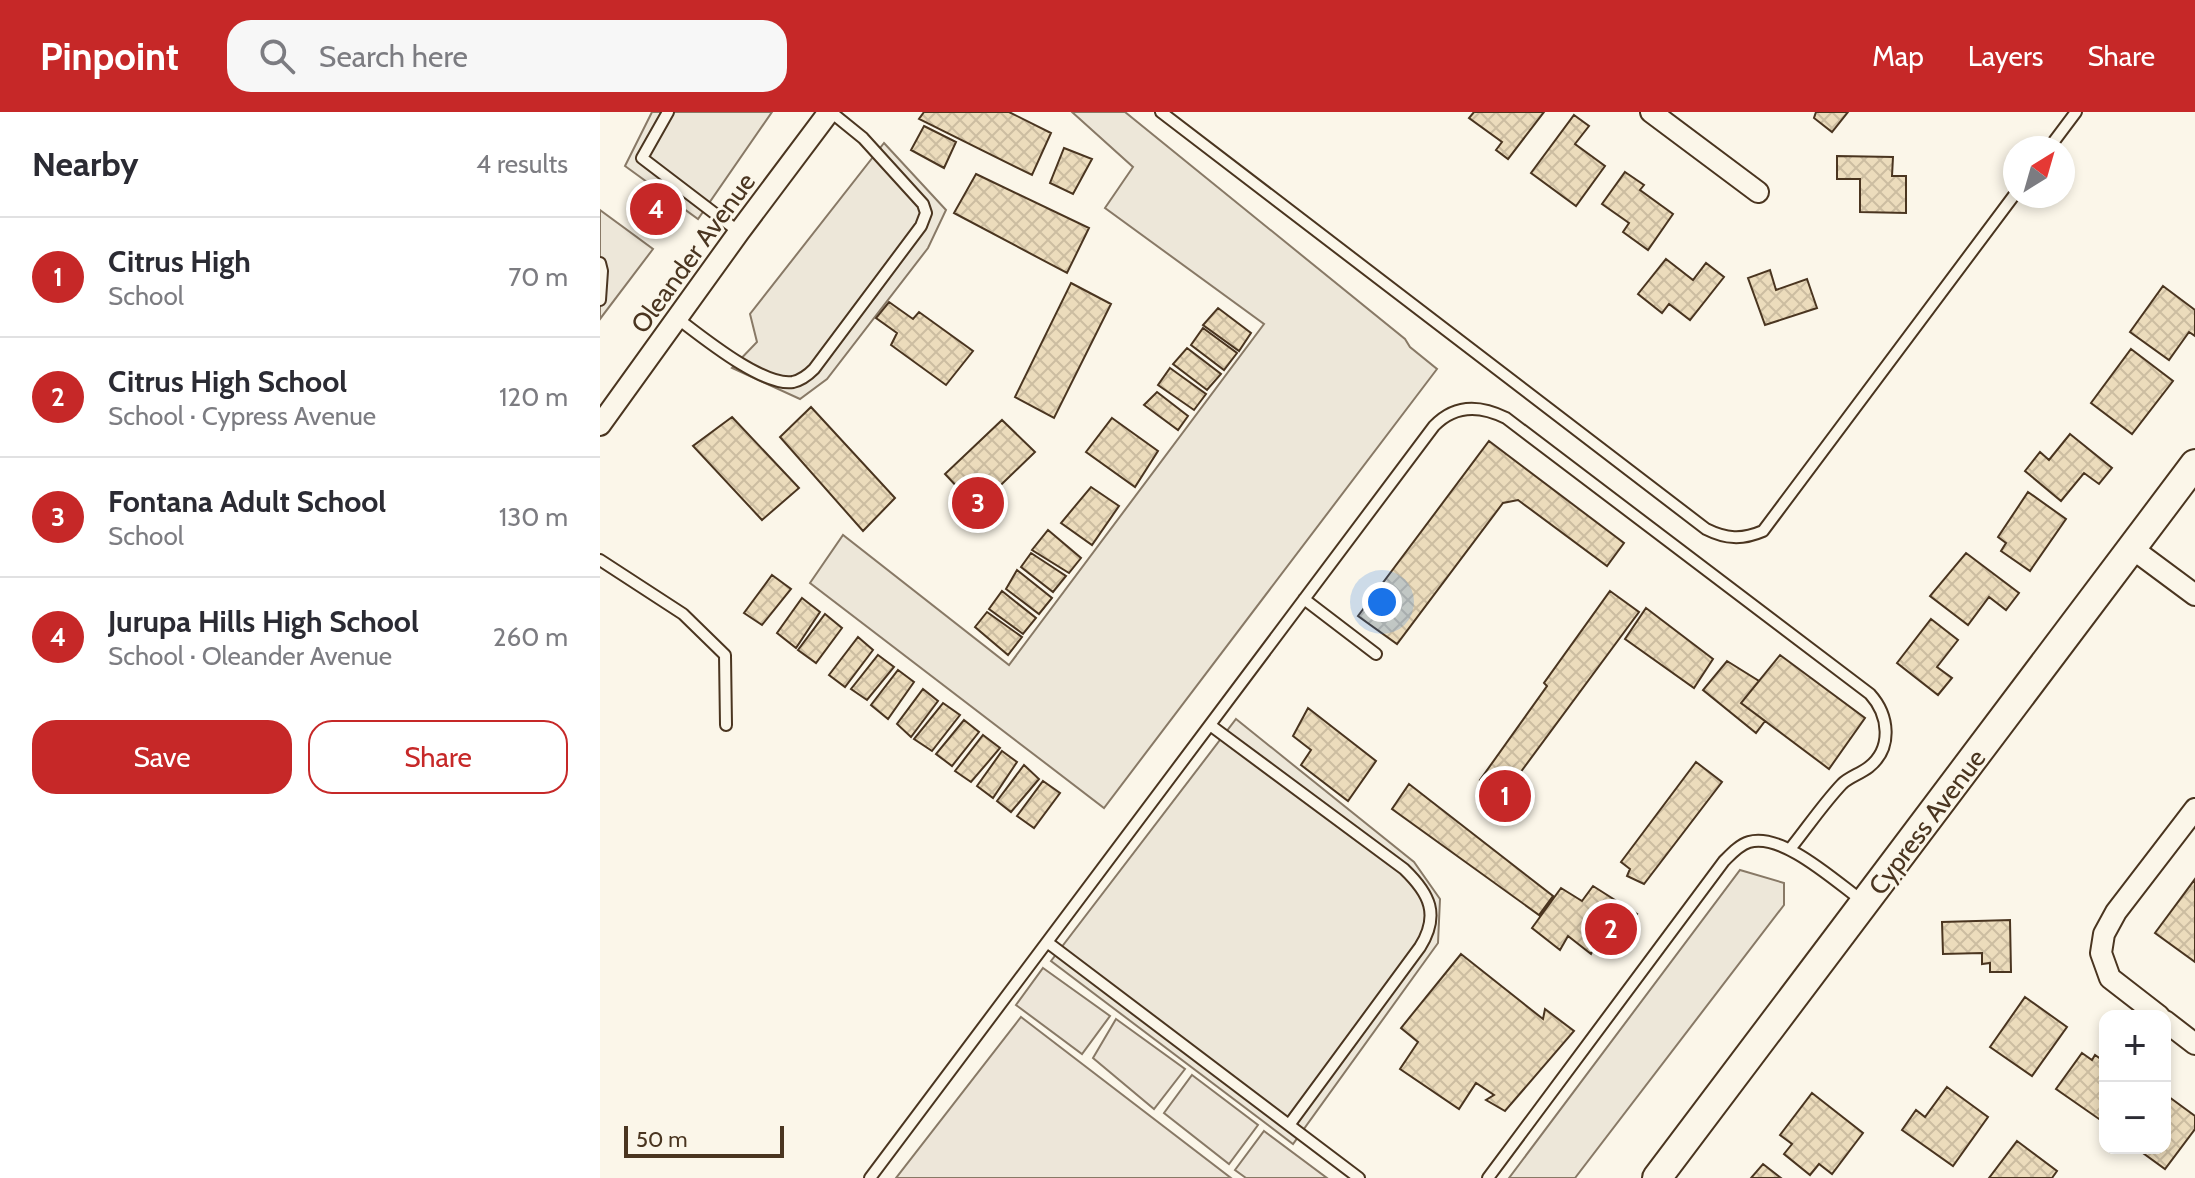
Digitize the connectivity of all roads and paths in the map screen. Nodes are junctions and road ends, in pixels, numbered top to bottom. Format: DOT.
graph roads {
  1 [pos="668,112"];
  2 [pos="830,112"];
  3 [pos="1161,112"];
  4 [pos="1651,112"];
  5 [pos="2076,112"];
  6 [pos="2058,136"];
  7 [pos="1758,192"];
  8 [pos="2005,208"];
  9 [pos="739,232"];
  10 [pos="600,263"];
  11 [pos="600,300"];
  12 [pos="677,318"];
  13 [pos="600,425"];
  14 [pos="2195,464"];
  15 [pos="2133,549"];
  16 [pos="600,560"];
  17 [pos="2195,595"];
  18 [pos="1304,599"];
  19 [pos="1376,654"];
  20 [pos="726,725"];
  21 [pos="1210,725"];
  22 [pos="2195,809"];
  23 [pos="1790,849"];
  24 [pos="1865,903"];
  25 [pos="1047,942"];
  26 [pos="2151,1010"];
  27 [pos="2171,1026"];
  28 [pos="2195,1044"];
  29 [pos="1289,1125"];
  30 [pos="870,1178"];
  31 [pos="1359,1178"];
  32 [pos="1488,1178"];
  33 [pos="1657,1178"];
  1 -- 9 [label="lane"];
  2 -- 9 [label="street, Oleander Avenue"];
  2 -- 12 [label="lane"];
  3 -- 8 [label="lane"];
  4 -- 7 [label="street"];
  5 -- 6 [label="lane"];
  9 -- 12 [label="street, Oleander Avenue"];
  10 -- 11 [label="lane"];
  12 -- 13 [label="street, Oleander Avenue"];
  14 -- 15 [label="street, Cypress Avenue"];
  15 -- 17 [label="street"];
  15 -- 24 [label="street, Cypress Avenue"];
  16 -- 20 [label="lane"];
  18 -- 19 [label="lane"];
  18 -- 21 [label="lane"];
  18 -- 23 [label="lane"];
  21 -- 25 [label="lane"];
  21 -- 29 [label="lane"];
  22 -- 26 [label="street"];
  23 -- 24 [label="lane"];
  23 -- 32 [label="lane"];
  24 -- 33 [label="street, Cypress Avenue"];
  25 -- 29 [label="lane"];
  25 -- 30 [label="lane"];
  27 -- 28 [label="street"];
  29 -- 31 [label="lane"];
}
